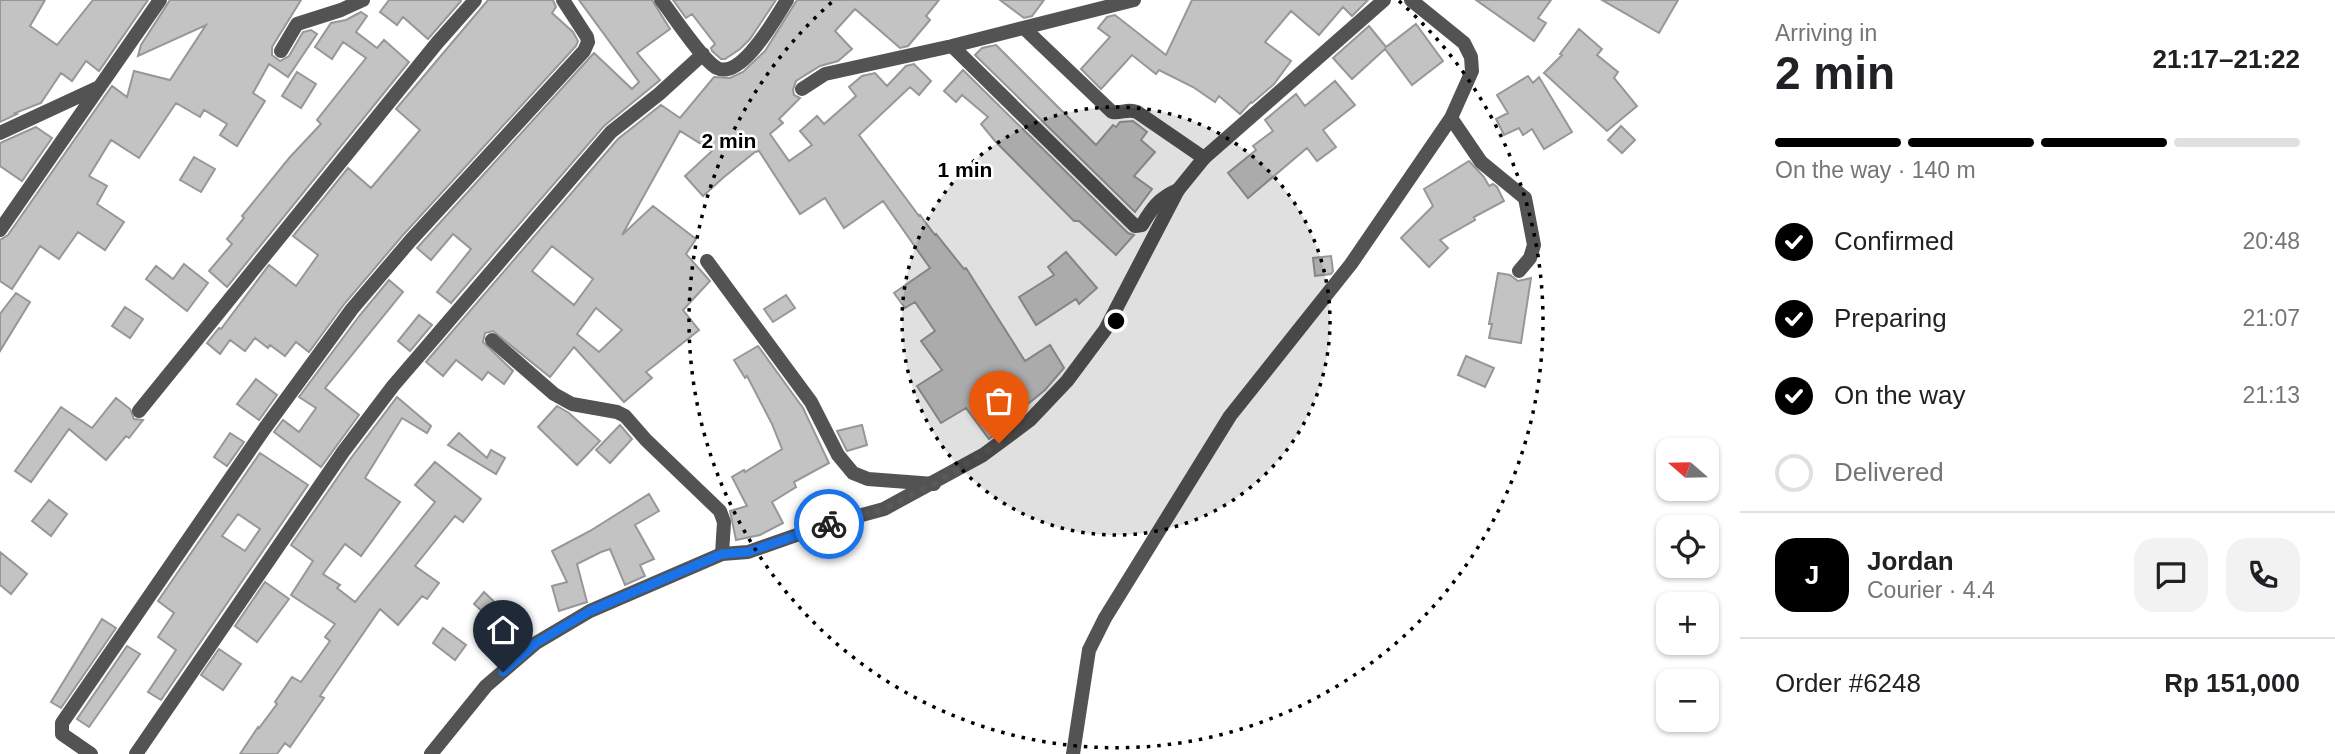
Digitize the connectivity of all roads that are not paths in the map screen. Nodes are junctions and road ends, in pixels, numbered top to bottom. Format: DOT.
graph roads {
  1 [pos="160,0"];
  2 [pos="363,0"];
  3 [pos="475,0"];
  4 [pos="564,0"];
  5 [pos="661,0"];
  6 [pos="787,0"];
  7 [pos="1134,0"];
  8 [pos="1384,0"];
  9 [pos="1411,0"];
  10 [pos="1025,29"];
  11 [pos="952,46"];
  12 [pos="281,51"];
  13 [pos="703,54"];
  14 [pos="98,87"];
  15 [pos="802,89"];
  16 [pos="1451,118"];
  17 [pos="0,133"];
  18 [pos="1204,158"];
  19 [pos="1178,190"];
  20 [pos="0,230"];
  21 [pos="706,261"];
  22 [pos="1519,271"];
  23 [pos="492,340"];
  24 [pos="139,411"];
  25 [pos="934,484"];
  26 [pos="722,554"];
  27 [pos="90,754"];
  28 [pos="136,754"];
  29 [pos="431,754"];
  30 [pos="1073,754"];
  1 -- 14 [label="street"];
  2 -- 12 [label="street"];
  3 -- 24 [label="street"];
  4 -- 27 [label="street"];
  5 -- 13 [label="street"];
  6 -- 13 [label="street"];
  7 -- 10 [label="street"];
  8 -- 18 [label="street"];
  9 -- 16 [label="street"];
  10 -- 11 [label="street"];
  10 -- 18 [label="street"];
  11 -- 15 [label="street"];
  11 -- 19 [label="street"];
  13 -- 28 [label="street"];
  14 -- 17 [label="street"];
  14 -- 20 [label="street"];
  16 -- 22 [label="street"];
  16 -- 30 [label="street"];
  18 -- 19 [label="street"];
  19 -- 25 [label="street"];
  21 -- 25 [label="street"];
  23 -- 26 [label="street"];
  25 -- 26 [label="street"];
  26 -- 29 [label="street"];
}
